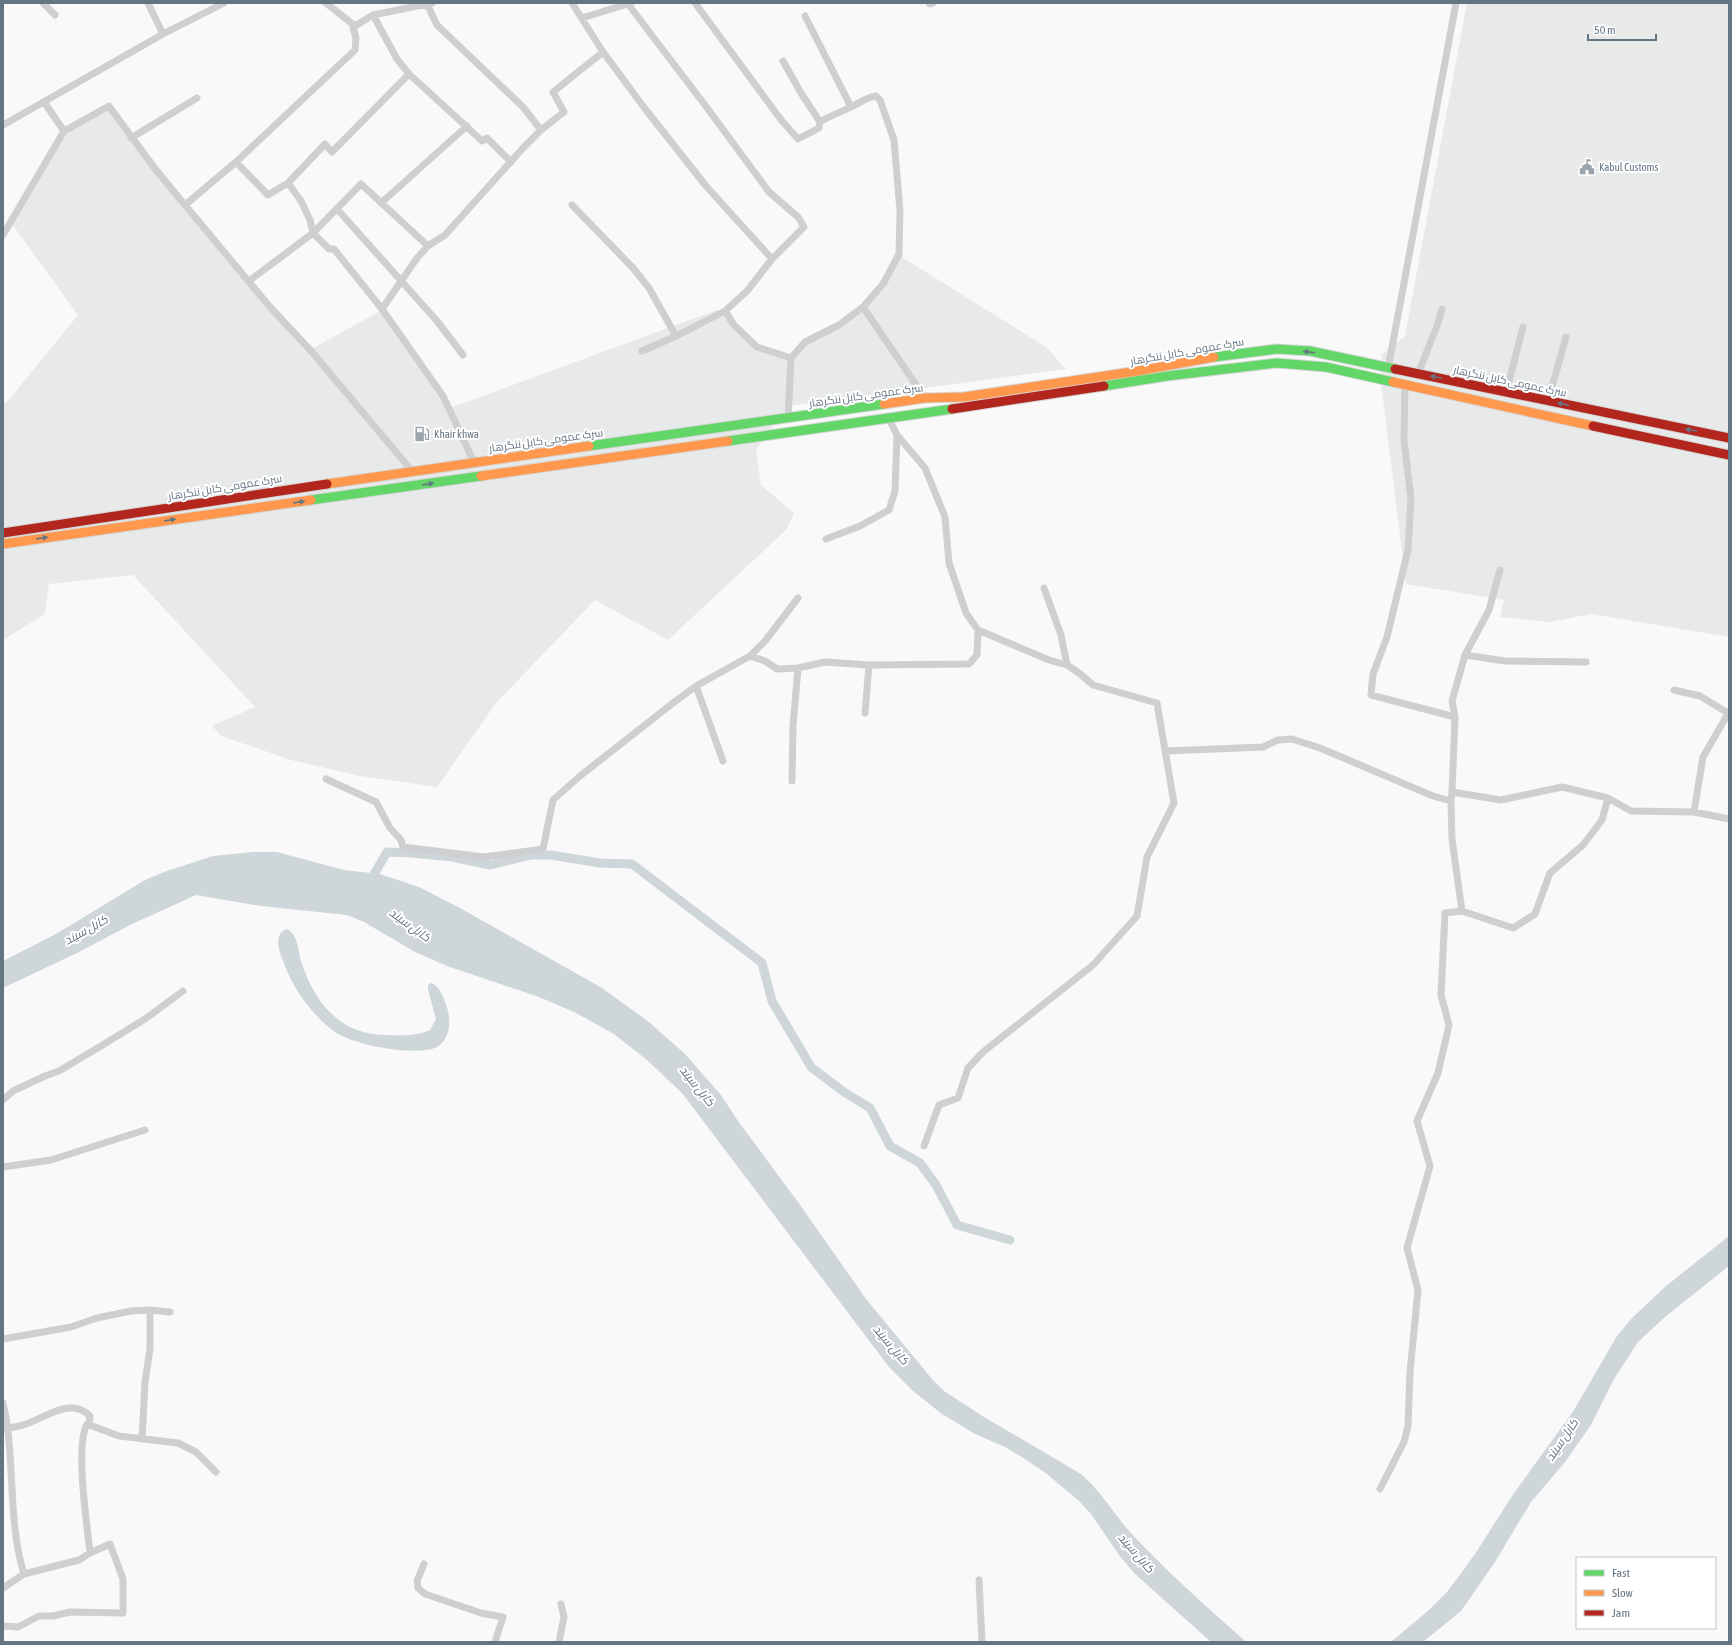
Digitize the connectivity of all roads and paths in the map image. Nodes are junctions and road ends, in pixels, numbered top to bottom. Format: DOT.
graph roads {
  1 [pos="42,3"];
  2 [pos="148,3"];
  3 [pos="224,3"];
  4 [pos="326,3"];
  5 [pos="572,3"];
  6 [pos="695,3"];
  7 [pos="1456,3"];
  8 [pos="430,4"];
  9 [pos="629,4"];
  10 [pos="55,15"];
  11 [pos="373,15"];
  12 [pos="805,16"];
  13 [pos="582,18"];
  14 [pos="355,26"];
  15 [pos="163,34"];
  16 [pos="603,52"];
  17 [pos="783,61"];
  18 [pos="409,74"];
  19 [pos="197,98"];
  20 [pos="44,102"];
  21 [pos="851,107"];
  22 [pos="820,122"];
  23 [pos="3,125"];
  24 [pos="467,126"];
  25 [pos="541,130"];
  26 [pos="64,131"];
  27 [pos="131,138"];
  28 [pos="236,162"];
  29 [pos="511,162"];
  30 [pos="288,183"];
  31 [pos="381,203"];
  32 [pos="185,205"];
  33 [pos="572,205"];
  34 [pos="337,209"];
  35 [pos="313,233"];
  36 [pos="3,235"];
  37 [pos="428,246"];
  38 [pos="772,259"];
  39 [pos="250,281"];
  40 [pos="402,282"];
  41 [pos="863,307"];
  42 [pos="382,308"];
  43 [pos="1442,309"];
  44 [pos="725,311"];
  45 [pos="1523,327"];
  46 [pos="676,336"];
  47 [pos="1566,337"];
  48 [pos="642,351"];
  49 [pos="462,354"];
  50 [pos="790,358"];
  51 [pos="1389,367"];
  52 [pos="1418,374"];
  53 [pos="1386,380"];
  54 [pos="1406,384"];
  55 [pos="1506,392"];
  56 [pos="924,398"];
  57 [pos="1548,401"];
  58 [pos="888,417"];
  59 [pos="788,418"];
  60 [pos="897,435"];
  61 [pos="1729,438"];
  62 [pos="1729,455"];
  63 [pos="474,462"];
  64 [pos="412,471"];
  65 [pos="3,533"];
  66 [pos="826,539"];
  67 [pos="3,544"];
  68 [pos="1500,570"];
  69 [pos="1044,588"];
  70 [pos="798,598"];
  71 [pos="978,630"];
  72 [pos="1465,655"];
  73 [pos="750,656"];
  74 [pos="1586,662"];
  75 [pos="869,665"];
  76 [pos="1067,665"];
  77 [pos="798,668"];
  78 [pos="696,686"];
  79 [pos="1674,690"];
  80 [pos="865,713"];
  81 [pos="1729,713"];
  82 [pos="1455,717"];
  83 [pos="1166,751"];
  84 [pos="723,761"];
  85 [pos="326,779"];
  86 [pos="792,781"];
  87 [pos="1452,792"];
  88 [pos="1608,798"];
  89 [pos="1451,801"];
  90 [pos="1694,812"];
  91 [pos="1729,819"];
  92 [pos="1462,911"];
  93 [pos="183,992"];
  94 [pos="3,1100"];
  95 [pos="145,1130"];
  96 [pos="924,1146"];
  97 [pos="3,1167"];
  98 [pos="150,1310"];
  99 [pos="170,1312"];
  100 [pos="3,1339"];
  101 [pos="3,1403"];
  102 [pos="89,1424"];
  103 [pos="6,1427"];
  104 [pos="142,1439"];
  105 [pos="216,1472"];
  106 [pos="1380,1489"];
  107 [pos="90,1553"];
  108 [pos="424,1564"];
  109 [pos="24,1574"];
  110 [pos="979,1580"];
  111 [pos="3,1588"];
  112 [pos="562,1604"];
  113 [pos="3,1626"];
  114 [pos="495,1642"];
  115 [pos="559,1642"];
  116 [pos="982,1642"];
  1 -- 10 [label="street"];
  2 -- 15 [label="street"];
  3 -- 15 [label="street"];
  4 -- 14 [label="street"];
  5 -- 13 [label="street"];
  6 -- 22 [label="street"];
  7 -- 51 [label="street"];
  8 -- 11 [label="street"];
  8 -- 25 [label="street"];
  9 -- 13 [label="street"];
  9 -- 38 [label="street"];
  11 -- 14 [label="street"];
  11 -- 18 [label="street"];
  12 -- 21 [label="street"];
  13 -- 16 [label="street"];
  14 -- 28 [label="street"];
  15 -- 20 [label="street"];
  16 -- 25 [label="street"];
  16 -- 38 [label="street"];
  17 -- 22 [label="street"];
  18 -- 24 [label="street"];
  18 -- 30 [label="street"];
  19 -- 27 [label="street"];
  20 -- 23 [label="street"];
  20 -- 26 [label="street"];
  21 -- 22 [label="street"];
  21 -- 41 [label="street"];
  24 -- 29 [label="street"];
  24 -- 31 [label="street"];
  25 -- 29 [label="street"];
  26 -- 27 [label="street"];
  26 -- 36 [label="street"];
  27 -- 32 [label="street"];
  28 -- 30 [label="street"];
  28 -- 32 [label="street"];
  29 -- 37 [label="street"];
  30 -- 35 [label="street"];
  31 -- 34 [label="street"];
  31 -- 37 [label="street"];
  32 -- 39 [label="street"];
  33 -- 46 [label="street"];
  34 -- 35 [label="street"];
  34 -- 40 [label="street"];
  35 -- 39 [label="street"];
  35 -- 42 [label="street"];
  37 -- 40 [label="street"];
  38 -- 44 [label="street"];
  39 -- 64 [label="street"];
  40 -- 42 [label="street"];
  40 -- 49 [label="street"];
  41 -- 50 [label="street"];
  41 -- 56 [label="street"];
  42 -- 63 [label="street"];
  43 -- 52 [label="street"];
  44 -- 46 [label="street"];
  44 -- 50 [label="street"];
  45 -- 55 [label="street"];
  46 -- 48 [label="street"];
  47 -- 57 [label="street"];
  50 -- 59 [label="street"];
  51 -- 52 [label="highway, سرک عمومی کابل ننگرهار"];
  51 -- 53 [label="street"];
  51 -- 56 [label="highway, سرک عمومی کابل ننگرهار, one-way"];
  55 -- 52 [label="highway, سرک عمومی کابل ننگرهار, one-way"];
  53 -- 54 [label="highway, سرک عمومی کابل ننگرهار"];
  53 -- 58 [label="highway, سرک عمومی کابل ننگرهار"];
  54 -- 62 [label="highway, سرک عمومی کابل ننگرهار"];
  54 -- 82 [label="street"];
  55 -- 57 [label="highway, سرک عمومی کابل ننگرهار"];
  56 -- 59 [label="highway, سرک عمومی کابل ننگرهار"];
  61 -- 57 [label="highway, سرک عمومی کابل ننگرهار, one-way"];
  58 -- 60 [label="street"];
  67 -- 58 [label="highway, سرک عمومی کابل ننگرهار, one-way"];
  59 -- 63 [label="highway, سرک عمومی کابل ننگرهار"];
  60 -- 66 [label="street"];
  60 -- 71 [label="street"];
  63 -- 64 [label="highway, سرک عمومی کابل ننگرهار"];
  64 -- 65 [label="highway, سرک عمومی کابل ننگرهار"];
  68 -- 72 [label="street"];
  69 -- 76 [label="street"];
  70 -- 73 [label="street"];
  71 -- 75 [label="street"];
  71 -- 76 [label="street"];
  72 -- 74 [label="street"];
  72 -- 82 [label="street"];
  73 -- 77 [label="street"];
  73 -- 78 [label="street"];
  75 -- 77 [label="street"];
  75 -- 80 [label="street"];
  76 -- 83 [label="street"];
  77 -- 86 [label="street"];
  78 -- 84 [label="street"];
  78 -- 85 [label="street"];
  79 -- 81 [label="street"];
  81 -- 90 [label="street"];
  82 -- 87 [label="street"];
  83 -- 89 [label="street"];
  83 -- 96 [label="street"];
  87 -- 88 [label="street"];
  87 -- 89 [label="street"];
  88 -- 90 [label="street"];
  88 -- 92 [label="street"];
  89 -- 92 [label="street"];
  90 -- 91 [label="street"];
  92 -- 106 [label="street"];
  93 -- 94 [label="street"];
  95 -- 97 [label="street"];
  98 -- 99 [label="street"];
  98 -- 100 [label="street"];
  98 -- 104 [label="street"];
  101 -- 103 [label="street"];
  102 -- 103 [label="street"];
  102 -- 104 [label="street"];
  102 -- 107 [label="street"];
  103 -- 109 [label="street"];
  104 -- 105 [label="street"];
  107 -- 109 [label="street"];
  107 -- 113 [label="street"];
  108 -- 114 [label="street"];
  109 -- 111 [label="street"];
  110 -- 116 [label="street"];
  112 -- 115 [label="street"];
}
